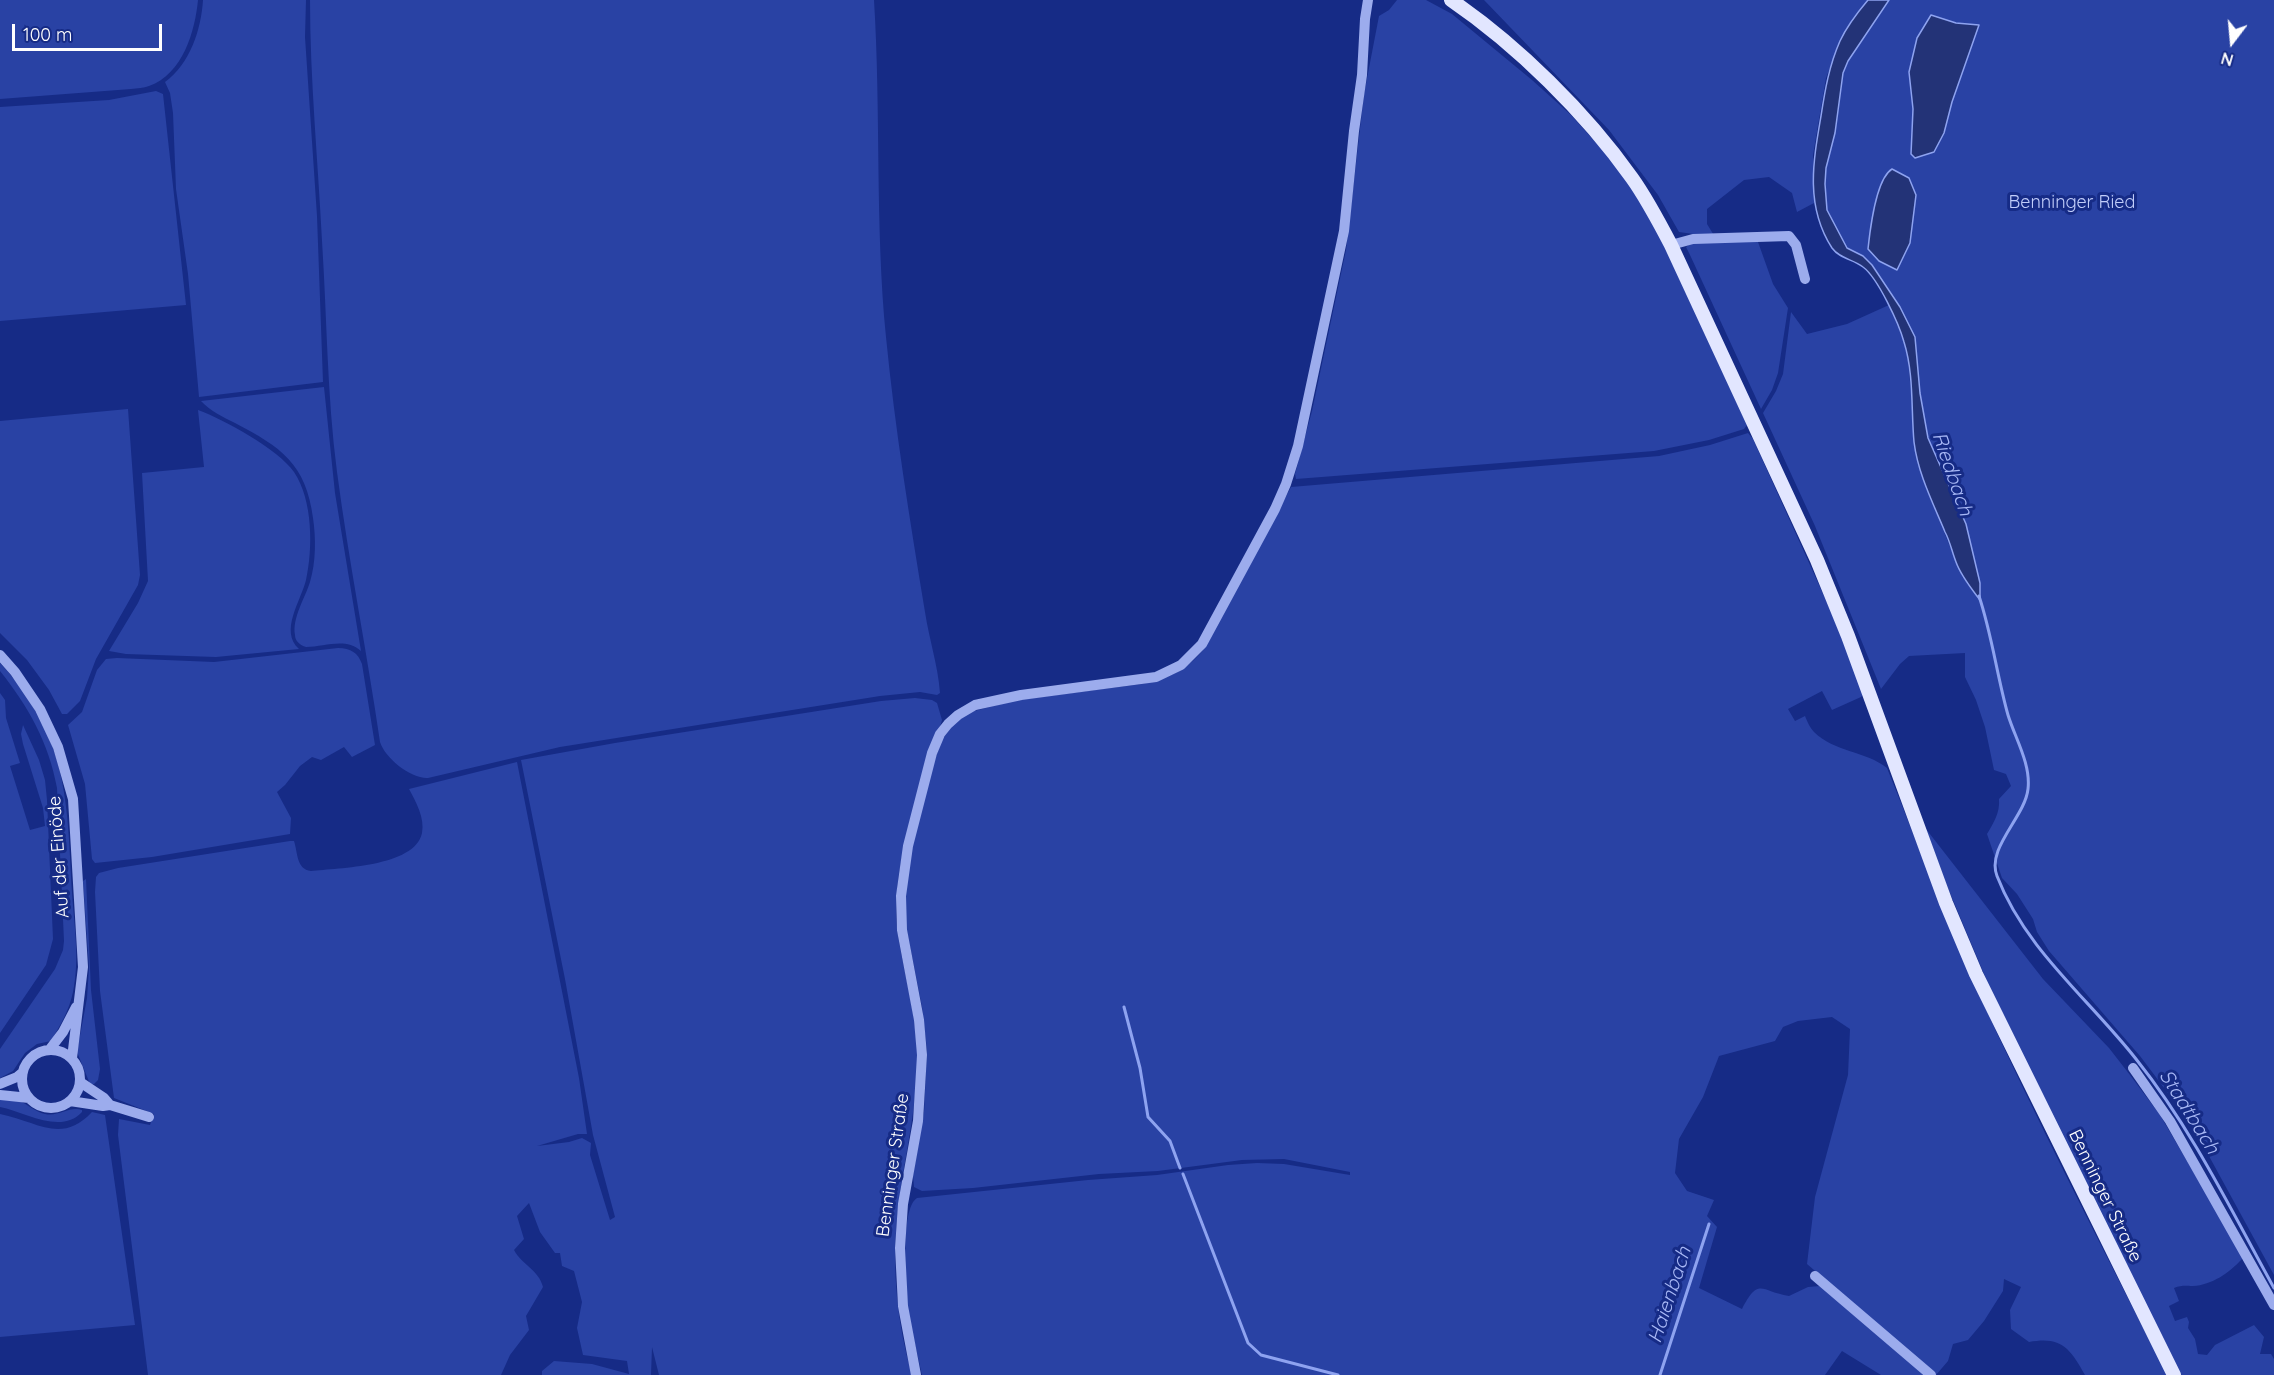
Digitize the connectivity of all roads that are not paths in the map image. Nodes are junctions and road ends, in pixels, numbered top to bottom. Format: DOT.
graph roads {
  1 [pos="1369,0"];
  2 [pos="1451,0"];
  3 [pos="1671,245"];
  4 [pos="1805,279"];
  5 [pos="0,655"];
  6 [pos="77,1004"];
  7 [pos="50,1049"];
  8 [pos="72,1058"];
  9 [pos="2133,1068"];
  10 [pos="23,1072"];
  11 [pos="80,1082"];
  12 [pos="0,1084"];
  13 [pos="0,1095"];
  14 [pos="29,1098"];
  15 [pos="70,1101"];
  16 [pos="110,1105"];
  17 [pos="149,1117"];
  18 [pos="1815,1276"];
  19 [pos="2274,1305"];
  20 [pos="916,1375"];
  21 [pos="1931,1375"];
  22 [pos="2174,1375"];
  1 -- 20 [label="street, Benninger Straße"];
  2 -- 3 [label="main road, Benninger Straße"];
  3 -- 4 [label="street"];
  3 -- 22 [label="main road, Benninger Straße"];
  5 -- 6 [label="street, Auf der Einöde"];
  6 -- 7 [label="street"];
  6 -- 8 [label="street"];
  7 -- 8 [label="street"];
  7 -- 10 [label="street"];
  8 -- 11 [label="street"];
  9 -- 19 [label="street"];
  10 -- 12 [label="street"];
  10 -- 14 [label="street"];
  11 -- 15 [label="street"];
  11 -- 16 [label="street"];
  13 -- 14 [label="street"];
  14 -- 15 [label="street"];
  15 -- 16 [label="street"];
  16 -- 17 [label="street"];
  18 -- 21 [label="street"];
}
